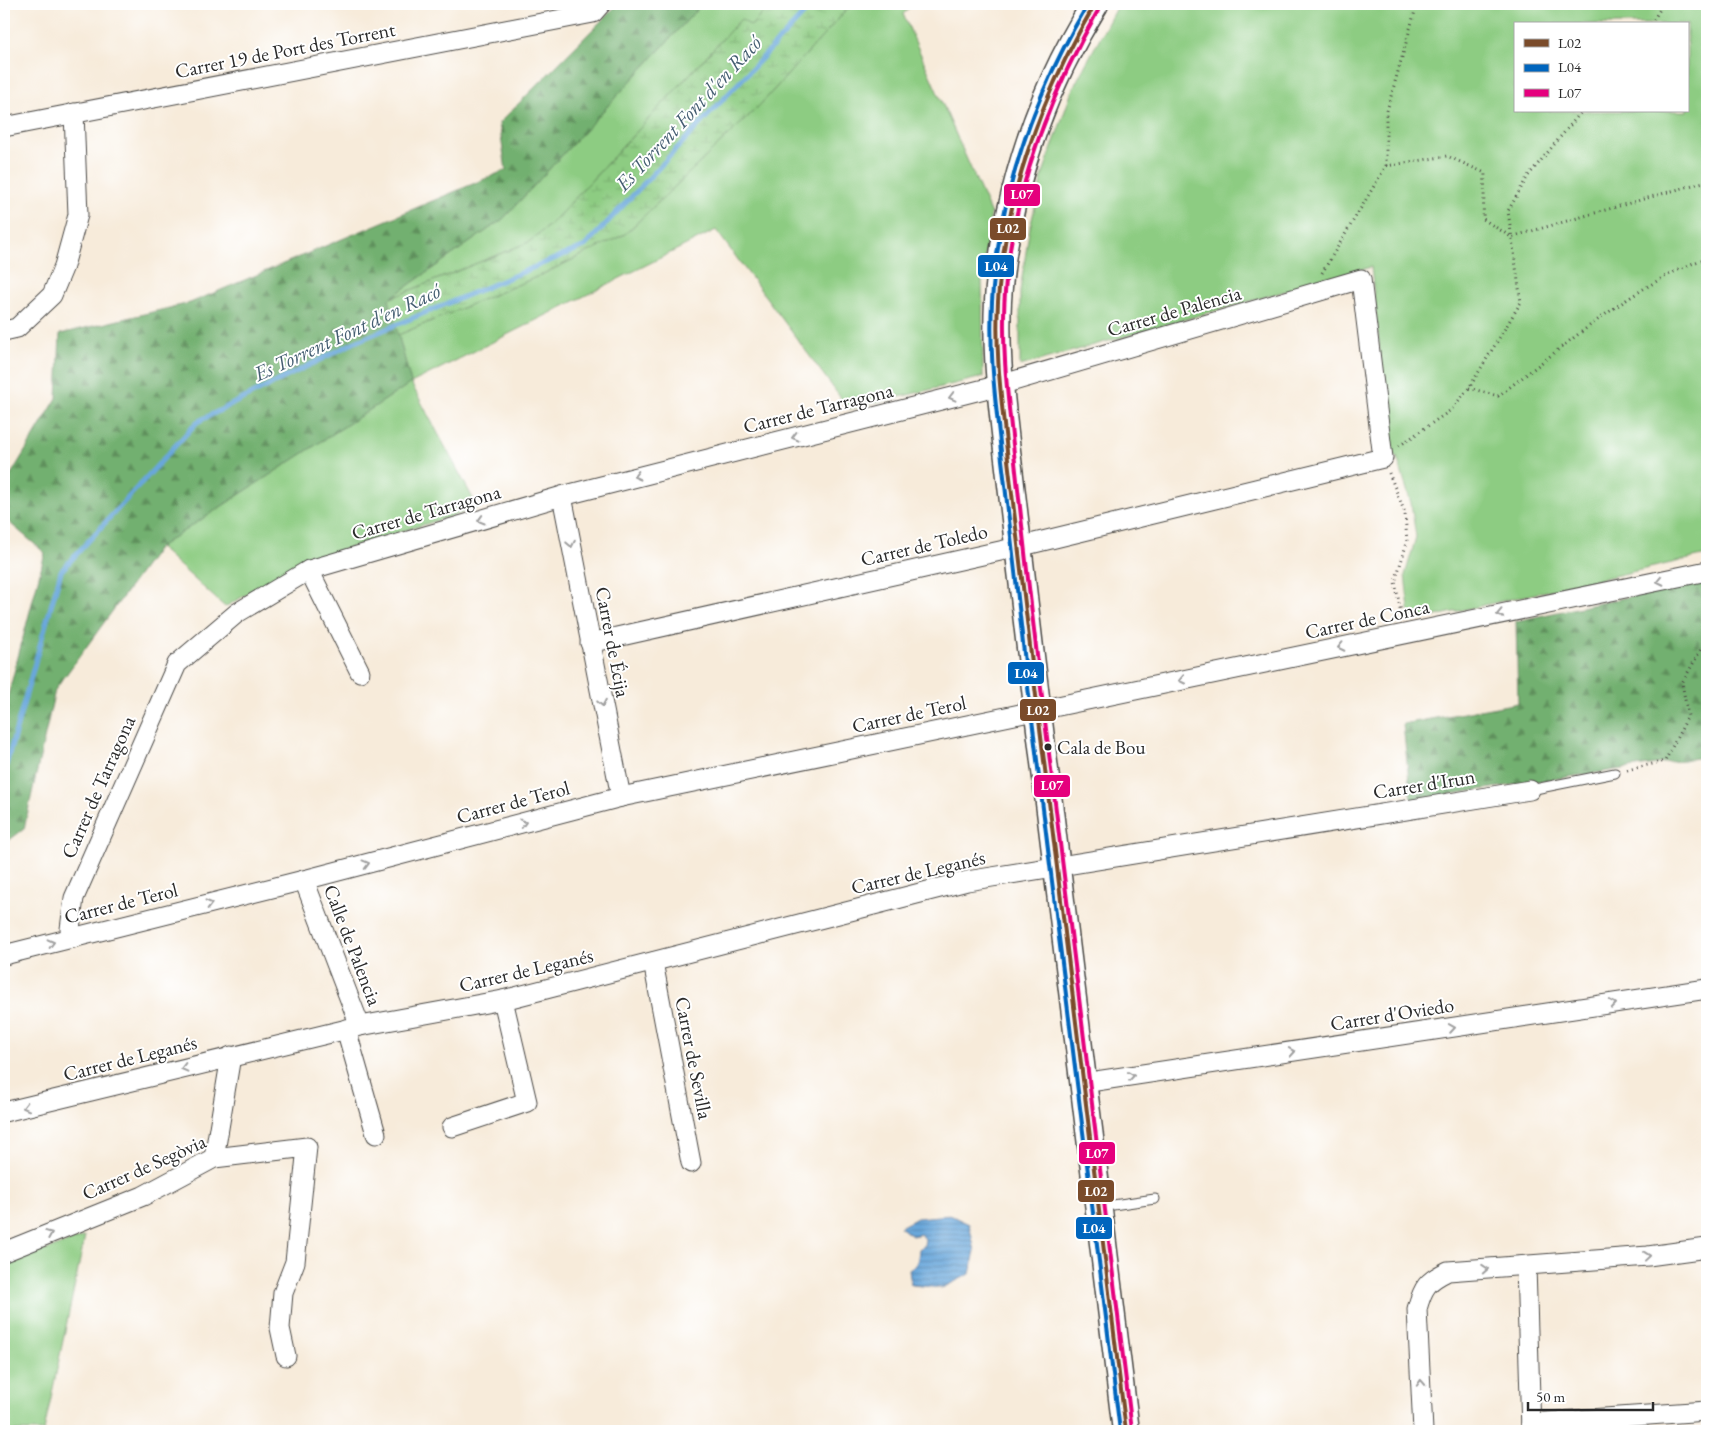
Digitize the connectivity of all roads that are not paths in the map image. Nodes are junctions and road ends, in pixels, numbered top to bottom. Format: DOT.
graph roads {
  1 [pos="601,4"];
  2 [pos="1095,4"];
  3 [pos="74,112"];
  4 [pos="4,127"];
  5 [pos="4,331"];
  6 [pos="1000,385"];
  7 [pos="1383,458"];
  8 [pos="562,496"];
  9 [pos="1018,547"];
  10 [pos="309,570"];
  11 [pos="1707,571"];
  12 [pos="590,643"];
  13 [pos="360,672"];
  14 [pos="1037,710"];
  15 [pos="1614,773"];
  16 [pos="1530,790"];
  17 [pos="621,797"];
  18 [pos="1056,866"];
  19 [pos="304,880"];
  20 [pos="73,938"];
  21 [pos="4,955"];
  22 [pos="653,962"];
  23 [pos="1707,989"];
  24 [pos="503,1000"];
  25 [pos="353,1028"];
  26 [pos="231,1056"];
  27 [pos="1083,1083"];
  28 [pos="4,1112"];
  29 [pos="452,1127"];
  30 [pos="376,1134"];
  31 [pos="214,1158"];
  32 [pos="691,1163"];
  33 [pos="1156,1199"];
  34 [pos="1098,1207"];
  35 [pos="1707,1248"];
  36 [pos="4,1252"];
  37 [pos="1526,1266"];
  38 [pos="286,1356"];
  39 [pos="1707,1411"];
  40 [pos="1531,1427"];
  41 [pos="1126,1431"];
  42 [pos="1423,1431"];
  1 -- 3 [label="street, Carrer 19 de Port des Torrent"];
  2 -- 6 [label="street"];
  3 -- 4 [label="street, Carrer 19 de Port des Torrent"];
  3 -- 5 [label="street"];
  6 -- 7 [label="street, Carrer de Palencia"];
  6 -- 8 [label="street, Carrer de Tarragona, one-way"];
  6 -- 9 [label="street"];
  7 -- 9 [label="street, Carrer de Toledo"];
  8 -- 10 [label="street, Carrer de Tarragona, one-way"];
  8 -- 12 [label="street, Carrer de Écija, one-way"];
  9 -- 12 [label="street, Carrer de Toledo"];
  9 -- 14 [label="street"];
  10 -- 13 [label="street"];
  10 -- 20 [label="street, Carrer de Tarragona"];
  11 -- 14 [label="street, Carrer de Conca, one-way"];
  12 -- 17 [label="street, Carrer de Écija, one-way"];
  14 -- 17 [label="street, Carrer de Terol"];
  14 -- 18 [label="street"];
  15 -- 16 [label="lane, Carrer d'Irun"];
  16 -- 18 [label="street, Carrer d'Irun"];
  19 -- 17 [label="street, Carrer de Terol, one-way"];
  18 -- 22 [label="street, Carrer de Leganés"];
  18 -- 27 [label="street"];
  20 -- 19 [label="street, Carrer de Terol, one-way"];
  19 -- 25 [label="street, Calle de Palencia"];
  21 -- 20 [label="street, Carrer de Terol, one-way"];
  22 -- 24 [label="street, Carrer de Leganés"];
  22 -- 32 [label="street, Carrer de Sevilla"];
  27 -- 23 [label="street, Carrer d'Oviedo, one-way"];
  24 -- 25 [label="street, Carrer de Leganés"];
  24 -- 29 [label="street"];
  25 -- 26 [label="street, Carrer de Leganés"];
  25 -- 30 [label="street, Calle de Palencia"];
  26 -- 28 [label="street, Carrer de Leganés, one-way"];
  26 -- 31 [label="street"];
  27 -- 34 [label="street"];
  36 -- 31 [label="street, Carrer de Segòvia, one-way"];
  31 -- 38 [label="street, Carrer de Segòvia"];
  33 -- 34 [label="lane"];
  34 -- 41 [label="street"];
  37 -- 35 [label="street, one-way"];
  37 -- 40 [label="street"];
  42 -- 37 [label="street, one-way"];
  39 -- 40 [label="street"];
}
